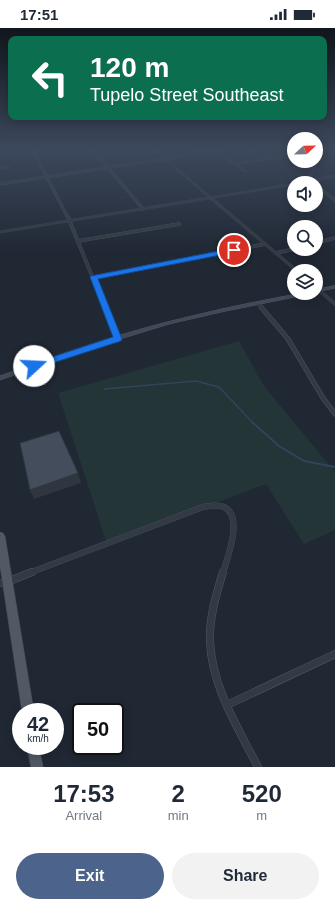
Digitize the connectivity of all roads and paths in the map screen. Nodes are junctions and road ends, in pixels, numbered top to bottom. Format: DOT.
graph roads {
  1 [pos="10,182"];
  2 [pos="49,182"];
  3 [pos="120,182"];
  4 [pos="192,182"];
  5 [pos="0,184"];
  6 [pos="287,185"];
  7 [pos="323,191"];
  8 [pos="210,197"];
  9 [pos="335,200"];
  10 [pos="143,209"];
  11 [pos="70,221"];
  12 [pos="178,224"];
  13 [pos="0,232"];
  14 [pos="335,238"];
  15 [pos="78,241"];
  16 [pos="323,241"];
  17 [pos="265,244"];
  18 [pos="287,251"];
  19 [pos="276,253"];
  20 [pos="289,264"];
  21 [pos="94,277"];
  22 [pos="335,287"];
  23 [pos="323,289"];
  24 [pos="323,295"];
  25 [pos="287,298"];
  26 [pos="259,304"];
  27 [pos="335,304"];
  28 [pos="118,339"];
  29 [pos="0,378"];
  30 [pos="335,414"];
  31 [pos="0,536"];
  32 [pos="3,583"];
  33 [pos="335,654"];
  34 [pos="26,703"];
  35 [pos="227,704"];
  36 [pos="35,755"];
  37 [pos="37,767"];
  38 [pos="258,767"];
  1 -- 5 [label="street"];
  2 -- 11 [label="street"];
  3 -- 10 [label="street"];
  4 -- 8 [label="street"];
  6 -- 8 [label="street"];
  7 -- 9 [label="street"];
  8 -- 10 [label="street"];
  8 -- 17 [label="street"];
  10 -- 11 [label="street"];
  11 -- 13 [label="street"];
  11 -- 15 [label="street"];
  12 -- 15 [label="street"];
  14 -- 16 [label="street"];
  15 -- 21 [label="street"];
  17 -- 19 [label="street"];
  17 -- 21 [label="street"];
  18 -- 19 [label="street"];
  19 -- 20 [label="street"];
  21 -- 28 [label="street"];
  22 -- 23 [label="main road"];
  24 -- 27 [label="street"];
  25 -- 26 [label="main road"];
  26 -- 28 [label="main road"];
  26 -- 30 [label="street"];
  28 -- 29 [label="main road"];
  31 -- 32 [label="main road"];
  32 -- 34 [label="main road"];
  32 -- 35 [label="street"];
  33 -- 35 [label="street"];
  35 -- 38 [label="street"];
  36 -- 37 [label="main road"];
}
